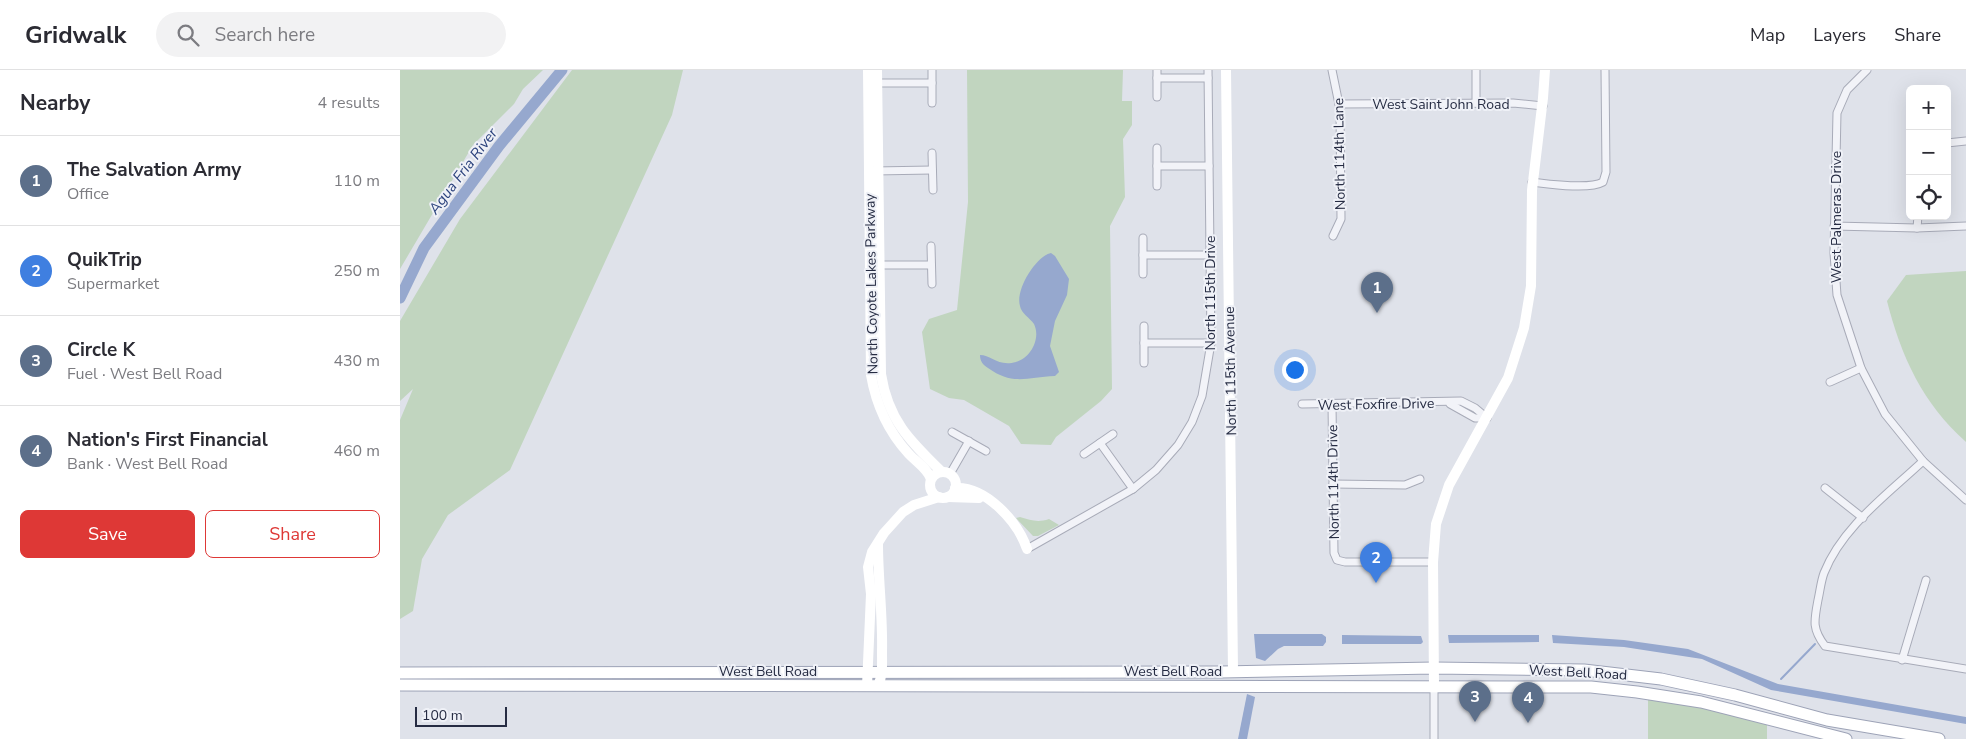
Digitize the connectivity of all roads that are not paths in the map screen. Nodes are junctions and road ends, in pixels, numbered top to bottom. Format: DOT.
graph roads {
  1 [pos="868,70"];
  2 [pos="877,70"];
  3 [pos="932,70"];
  4 [pos="1157,70"];
  5 [pos="1208,70"];
  6 [pos="1226,70"];
  7 [pos="1332,70"];
  8 [pos="1476,70"];
  9 [pos="1544,70"];
  10 [pos="1605,70"];
  11 [pos="1864,70"];
  12 [pos="1157,78"];
  13 [pos="1208,78"];
  14 [pos="872,83"];
  15 [pos="932,83"];
  16 [pos="1157,97"];
  17 [pos="932,103"];
  18 [pos="1476,103"];
  19 [pos="1340,104"];
  20 [pos="1543,106"];
  21 [pos="1966,141"];
  22 [pos="1951,143"];
  23 [pos="1157,148"];
  24 [pos="932,153"];
  25 [pos="1157,166"];
  26 [pos="1209,166"];
  27 [pos="932,170"];
  28 [pos="873,171"];
  29 [pos="1532,182"];
  30 [pos="1157,186"];
  31 [pos="933,190"];
  32 [pos="1918,220"];
  33 [pos="1834,226"];
  34 [pos="1966,226"];
  35 [pos="1917,228"];
  36 [pos="1332,236"];
  37 [pos="1143,238"];
  38 [pos="931,246"];
  39 [pos="1143,255"];
  40 [pos="1210,255"];
  41 [pos="874,265"];
  42 [pos="932,265"];
  43 [pos="1143,274"];
  44 [pos="932,284"];
  45 [pos="1144,326"];
  46 [pos="1144,343"];
  47 [pos="1211,343"];
  48 [pos="1144,363"];
  49 [pos="1861,368"];
  50 [pos="1830,382"];
  51 [pos="1302,404"];
  52 [pos="1332,404"];
  53 [pos="1487,418"];
  54 [pos="952,432"];
  55 [pos="1113,434"];
  56 [pos="969,442"];
  57 [pos="1100,444"];
  58 [pos="986,451"];
  59 [pos="1084,454"];
  60 [pos="1923,461"];
  61 [pos="946,473"];
  62 [pos="1420,479"];
  63 [pos="1333,484"];
  64 [pos="955,488"];
  65 [pos="1132,488"];
  66 [pos="1825,488"];
  67 [pos="937,491"];
  68 [pos="985,498"];
  69 [pos="1966,500"];
  70 [pos="1863,518"];
  71 [pos="878,543"];
  72 [pos="1028,549"];
  73 [pos="1434,562"];
  74 [pos="1926,580"];
  75 [pos="1902,660"];
  76 [pos="1434,668"];
  77 [pos="1966,669"];
  78 [pos="882,671"];
  79 [pos="1128,671"];
  80 [pos="1233,671"];
  81 [pos="868,672"];
  82 [pos="1036,672"];
  83 [pos="400,673"];
  84 [pos="400,685"];
  85 [pos="966,685"];
  86 [pos="873,686"];
  87 [pos="1060,686"];
  88 [pos="1139,686"];
  89 [pos="1434,686"];
  90 [pos="1434,739"];
  91 [pos="1846,739"];
  92 [pos="1939,739"];
  1 -- 14 [label="street, North Coyote Lakes Parkway"];
  2 -- 14 [label="street, North Coyote Lakes Parkway"];
  3 -- 15 [label="street"];
  4 -- 12 [label="street"];
  5 -- 13 [label="street, North 115th Drive"];
  6 -- 80 [label="street, North 115th Avenue"];
  7 -- 19 [label="street, North 114th Lane"];
  8 -- 18 [label="street"];
  9 -- 20 [label="street"];
  10 -- 29 [label="street"];
  11 -- 33 [label="street, West Palmeras Drive"];
  12 -- 13 [label="street"];
  12 -- 16 [label="street"];
  13 -- 26 [label="street, North 115th Drive"];
  14 -- 15 [label="street"];
  14 -- 28 [label="street, North Coyote Lakes Parkway"];
  15 -- 17 [label="street"];
  18 -- 19 [label="street, West Saint John Road"];
  18 -- 20 [label="street, West Saint John Road"];
  19 -- 36 [label="street, North 114th Lane"];
  20 -- 29 [label="street"];
  21 -- 22 [label="street"];
  23 -- 25 [label="street"];
  24 -- 27 [label="street"];
  25 -- 26 [label="street"];
  25 -- 30 [label="street"];
  26 -- 40 [label="street, North 115th Drive"];
  27 -- 28 [label="street"];
  27 -- 31 [label="street"];
  28 -- 41 [label="street, North Coyote Lakes Parkway"];
  29 -- 53 [label="street"];
  32 -- 35 [label="street"];
  33 -- 35 [label="street"];
  33 -- 49 [label="street, West Palmeras Drive"];
  34 -- 35 [label="street"];
  37 -- 39 [label="street"];
  38 -- 42 [label="street"];
  39 -- 40 [label="street"];
  39 -- 43 [label="street"];
  40 -- 47 [label="street, North 115th Drive"];
  41 -- 42 [label="street"];
  41 -- 61 [label="street, North Coyote Lakes Parkway"];
  41 -- 67 [label="street, North Coyote Lakes Parkway"];
  42 -- 44 [label="street"];
  45 -- 46 [label="street"];
  46 -- 47 [label="street"];
  46 -- 48 [label="street"];
  47 -- 65 [label="street, North 115th Drive"];
  49 -- 50 [label="street"];
  49 -- 60 [label="street, West Palmeras Drive"];
  51 -- 52 [label="street, West Foxfire Drive"];
  52 -- 53 [label="street, West Foxfire Drive"];
  52 -- 63 [label="street, North 114th Drive"];
  53 -- 73 [label="street"];
  54 -- 56 [label="street"];
  55 -- 57 [label="street"];
  56 -- 58 [label="street"];
  56 -- 61 [label="street"];
  57 -- 59 [label="street"];
  57 -- 65 [label="street"];
  60 -- 69 [label="street, West Palmeras Drive"];
  60 -- 70 [label="street"];
  61 -- 64 [label="street"];
  61 -- 67 [label="street"];
  62 -- 63 [label="street"];
  63 -- 73 [label="street, North 114th Drive"];
  64 -- 67 [label="street"];
  64 -- 68 [label="street"];
  65 -- 72 [label="street, North 115th Drive"];
  66 -- 70 [label="street"];
  67 -- 68 [label="street"];
  67 -- 71 [label="street"];
  68 -- 72 [label="street"];
  70 -- 75 [label="street"];
  71 -- 78 [label="street"];
  71 -- 81 [label="street"];
  73 -- 76 [label="street"];
  74 -- 75 [label="street"];
  75 -- 77 [label="street"];
  76 -- 80 [label="main road, West Bell Road"];
  76 -- 89 [label="street"];
  76 -- 92 [label="main road, West Bell Road"];
  78 -- 81 [label="main road, West Bell Road"];
  78 -- 82 [label="main road, West Bell Road"];
  78 -- 86 [label="street"];
  79 -- 80 [label="main road, West Bell Road"];
  79 -- 82 [label="main road, West Bell Road"];
  79 -- 87 [label="main road"];
  80 -- 88 [label="main road"];
  81 -- 83 [label="main road, West Bell Road"];
  81 -- 86 [label="street"];
  82 -- 85 [label="main road"];
  84 -- 86 [label="main road, West Bell Road"];
  85 -- 86 [label="main road, West Bell Road"];
  85 -- 87 [label="main road, West Bell Road"];
  87 -- 88 [label="main road, West Bell Road"];
  88 -- 89 [label="main road, West Bell Road"];
  89 -- 90 [label="street"];
  89 -- 91 [label="main road, West Bell Road"];
}
